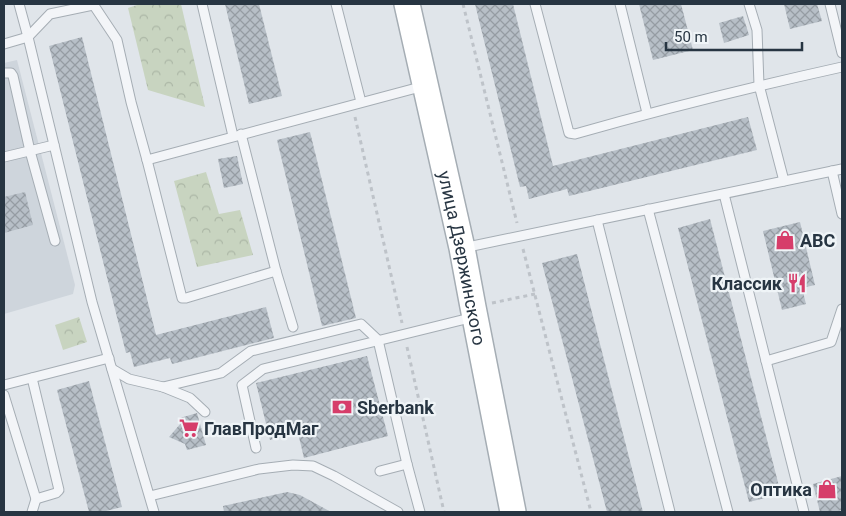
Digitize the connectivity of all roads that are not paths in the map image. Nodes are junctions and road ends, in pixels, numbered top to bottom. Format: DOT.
graph roads {
  1 [pos="19,4"];
  2 [pos="93,4"];
  3 [pos="202,4"];
  4 [pos="336,4"];
  5 [pos="407,4"];
  6 [pos="535,4"];
  7 [pos="620,4"];
  8 [pos="749,4"];
  9 [pos="830,4"];
  10 [pos="28,37"];
  11 [pos="4,44"];
  12 [pos="842,52"];
  13 [pos="842,67"];
  14 [pos="4,73"];
  15 [pos="426,85"];
  16 [pos="759,86"];
  17 [pos="356,104"];
  18 [pos="648,113"];
  19 [pos="237,135"];
  20 [pos="54,145"];
  21 [pos="30,151"];
  22 [pos="4,157"];
  23 [pos="147,160"];
  24 [pos="842,169"];
  25 [pos="832,171"];
  26 [pos="784,181"];
  27 [pos="724,194"];
  28 [pos="648,209"];
  29 [pos="842,214"];
  30 [pos="597,220"];
  31 [pos="55,241"];
  32 [pos="462,248"];
  33 [pos="276,271"];
  34 [pos="842,309"];
  35 [pos="475,317"];
  36 [pos="293,327"];
  37 [pos="378,340"];
  38 [pos="109,358"];
  39 [pos="766,361"];
  40 [pos="112,369"];
  41 [pos="32,378"];
  42 [pos="4,385"];
  43 [pos="163,386"];
  44 [pos="4,395"];
  45 [pos="205,412"];
  46 [pos="256,448"];
  47 [pos="407,464"];
  48 [pos="380,471"];
  49 [pos="150,496"];
  50 [pos="36,499"];
  51 [pos="32,512"];
  52 [pos="154,512"];
  53 [pos="398,512"];
  54 [pos="420,512"];
  55 [pos="513,512"];
  56 [pos="670,512"];
  57 [pos="728,512"];
  58 [pos="804,512"];
  1 -- 10 [label="lane"];
  2 -- 10 [label="lane"];
  2 -- 23 [label="lane"];
  3 -- 19 [label="lane"];
  4 -- 17 [label="lane"];
  5 -- 15 [label="main road, улица Дзержинского"];
  6 -- 18 [label="lane"];
  7 -- 18 [label="lane"];
  8 -- 16 [label="lane"];
  9 -- 12 [label="lane"];
  10 -- 11 [label="lane"];
  10 -- 20 [label="lane"];
  13 -- 16 [label="lane"];
  14 -- 21 [label="lane"];
  15 -- 17 [label="lane"];
  15 -- 32 [label="main road, улица Дзержинского"];
  16 -- 18 [label="lane"];
  16 -- 26 [label="lane"];
  17 -- 19 [label="lane"];
  19 -- 23 [label="lane"];
  19 -- 33 [label="lane"];
  20 -- 21 [label="lane"];
  20 -- 38 [label="lane"];
  21 -- 22 [label="lane"];
  21 -- 31 [label="lane"];
  23 -- 33 [label="lane"];
  24 -- 25 [label="lane"];
  25 -- 26 [label="lane"];
  25 -- 29 [label="lane"];
  26 -- 27 [label="lane"];
  27 -- 28 [label="lane"];
  27 -- 39 [label="lane"];
  28 -- 30 [label="lane"];
  28 -- 57 [label="lane"];
  30 -- 32 [label="lane"];
  30 -- 56 [label="lane"];
  32 -- 35 [label="main road, улица Дзержинского"];
  33 -- 36 [label="lane"];
  34 -- 39 [label="lane"];
  35 -- 37 [label="lane"];
  35 -- 55 [label="main road, улица Дзержинского"];
  37 -- 43 [label="lane"];
  37 -- 46 [label="lane"];
  37 -- 47 [label="lane"];
  38 -- 40 [label="lane"];
  38 -- 41 [label="lane"];
  39 -- 58 [label="lane"];
  40 -- 43 [label="lane"];
  40 -- 49 [label="lane"];
  41 -- 42 [label="lane"];
  41 -- 50 [label="lane"];
  43 -- 45 [label="lane"];
  44 -- 50 [label="lane"];
  47 -- 48 [label="lane"];
  47 -- 54 [label="lane"];
  49 -- 52 [label="lane"];
  49 -- 53 [label="lane"];
  50 -- 51 [label="lane"];
}
